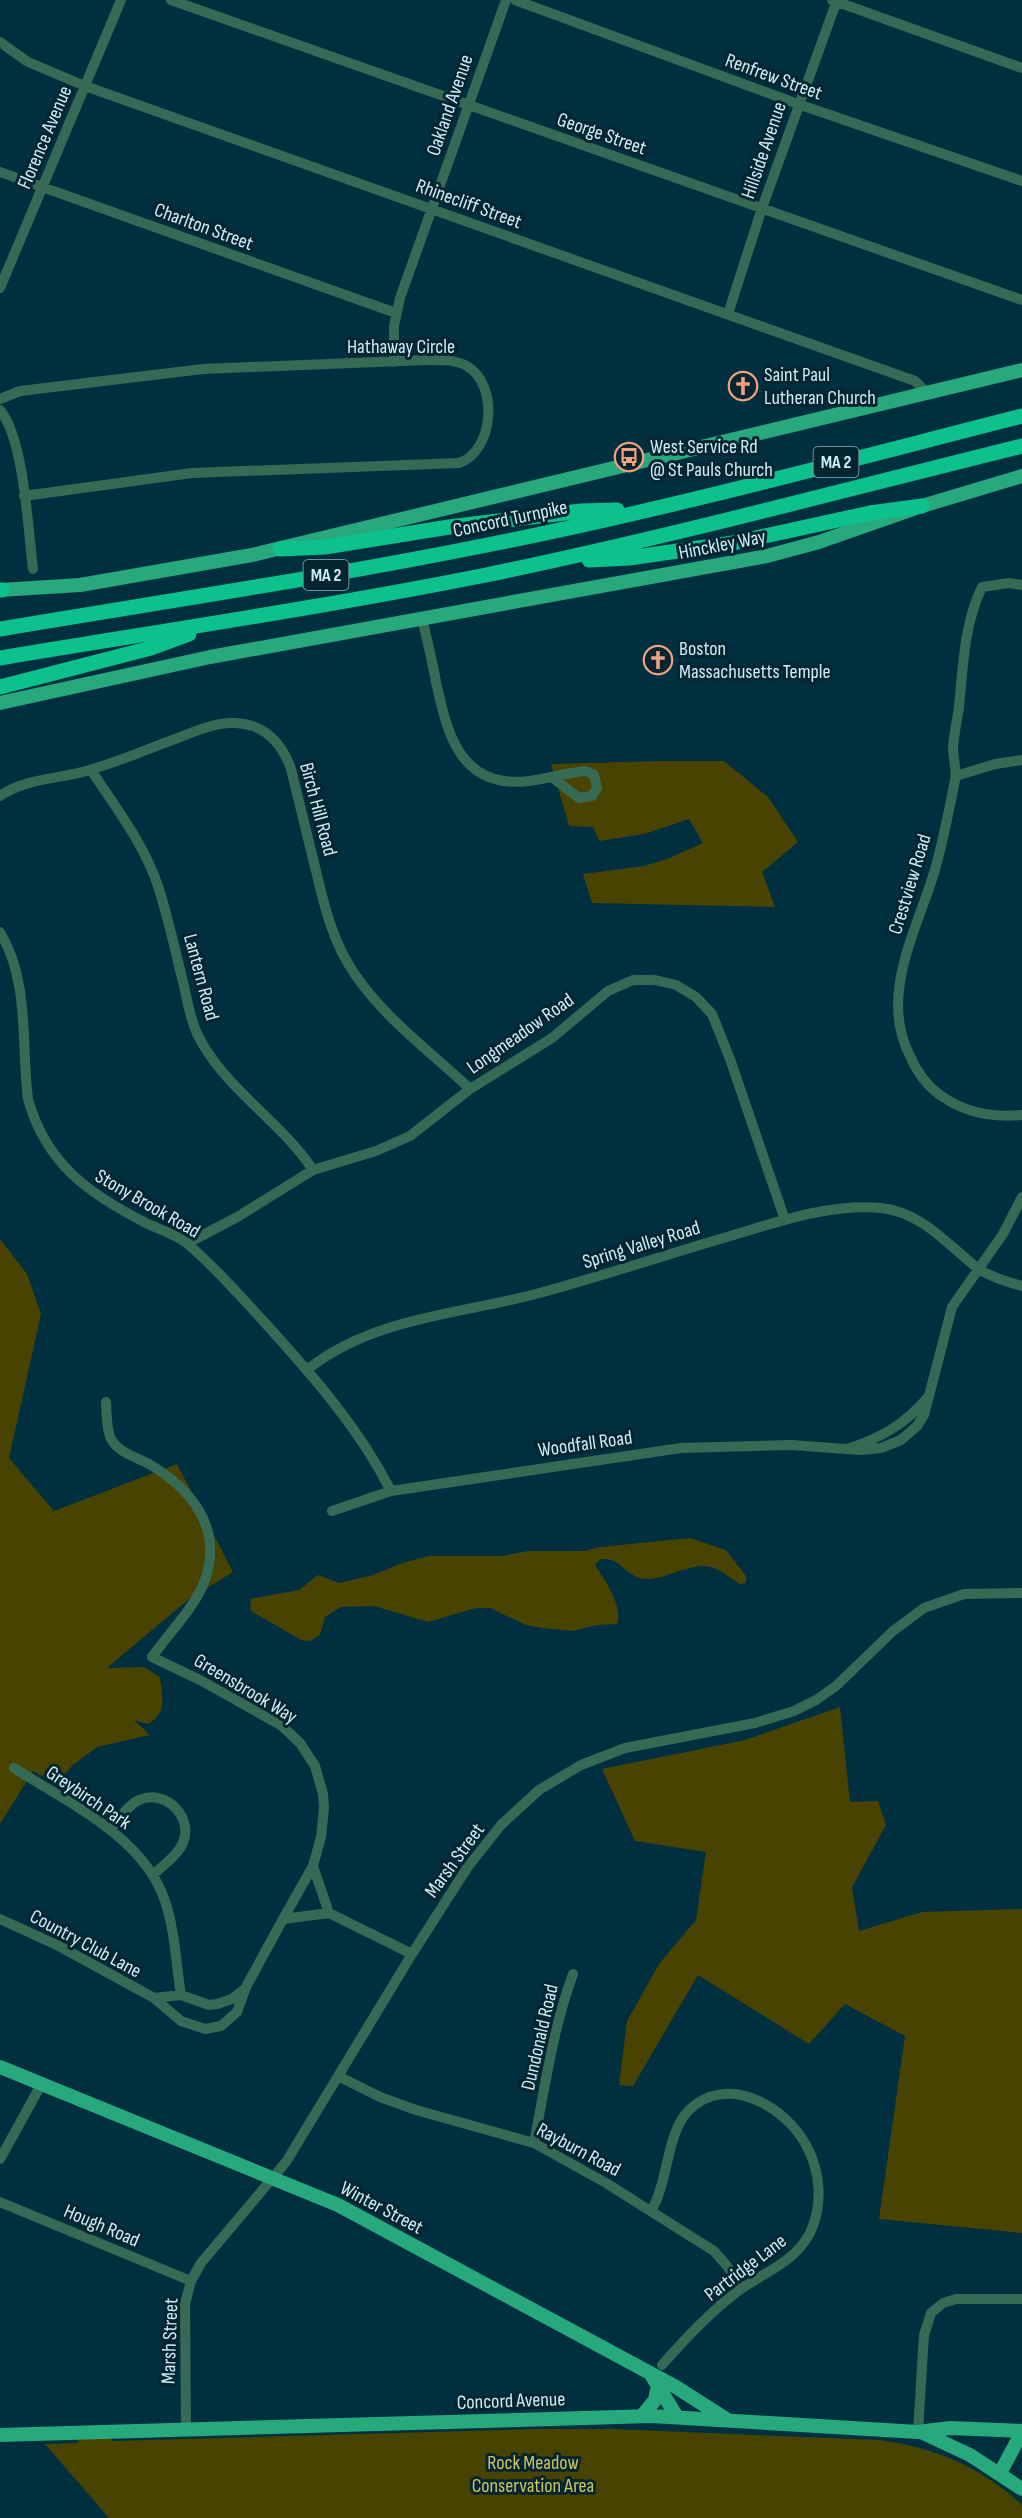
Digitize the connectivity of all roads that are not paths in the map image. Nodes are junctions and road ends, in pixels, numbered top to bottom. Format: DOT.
graph roads {
  1 [pos="122,0"];
  2 [pos="171,0"];
  3 [pos="506,0"];
  4 [pos="515,0"];
  5 [pos="835,0"];
  6 [pos="0,42"];
  7 [pos="1022,68"];
  8 [pos="85,86"];
  9 [pos="798,104"];
  10 [pos="468,105"];
  11 [pos="0,172"];
  12 [pos="1022,181"];
  13 [pos="42,188"];
  14 [pos="762,208"];
  15 [pos="432,209"];
  16 [pos="0,288"];
  17 [pos="1022,300"];
  18 [pos="396,313"];
  19 [pos="728,314"];
  20 [pos="394,362"];
  21 [pos="1022,370"];
  22 [pos="927,393"];
  23 [pos="0,399"];
  24 [pos="0,410"];
  25 [pos="1022,416"];
  26 [pos="1022,446"];
  27 [pos="1022,477"];
  28 [pos="24,496"];
  29 [pos="922,506"];
  30 [pos="650,509"];
  31 [pos="279,549"];
  32 [pos="544,563"];
  33 [pos="33,569"];
  34 [pos="1022,585"];
  35 [pos="1,590"];
  36 [pos="422,618"];
  37 [pos="219,622"];
  38 [pos="0,629"];
  39 [pos="0,658"];
  40 [pos="0,687"];
  41 [pos="0,703"];
  42 [pos="1022,760"];
  43 [pos="91,770"];
  44 [pos="956,776"];
  45 [pos="553,778"];
  46 [pos="0,796"];
  47 [pos="0,932"];
  48 [pos="470,1089"];
  49 [pos="1022,1115"];
  50 [pos="313,1170"];
  51 [pos="1022,1197"];
  52 [pos="785,1220"];
  53 [pos="188,1243"];
  54 [pos="978,1268"];
  55 [pos="1022,1286"];
  56 [pos="308,1369"];
  57 [pos="106,1402"];
  58 [pos="391,1491"];
  59 [pos="332,1511"];
  60 [pos="1022,1593"];
  61 [pos="14,1768"];
  62 [pos="110,1830"];
  63 [pos="313,1866"];
  64 [pos="153,1875"];
  65 [pos="329,1913"];
  66 [pos="0,1919"];
  67 [pos="283,1919"];
  68 [pos="412,1954"];
  69 [pos="573,1974"];
  70 [pos="246,1987"];
  71 [pos="181,1995"];
  72 [pos="154,1998"];
  73 [pos="0,2067"];
  74 [pos="338,2076"];
  75 [pos="42,2083"];
  76 [pos="534,2143"];
  77 [pos="0,2158"];
  78 [pos="273,2177"];
  79 [pos="0,2202"];
  80 [pos="651,2211"];
  81 [pos="191,2281"];
  82 [pos="742,2288"];
  83 [pos="1022,2299"];
  84 [pos="662,2365"];
  85 [pos="655,2380"];
  86 [pos="676,2387"];
  87 [pos="642,2416"];
  88 [pos="682,2417"];
  89 [pos="728,2420"];
  90 [pos="186,2428"];
  91 [pos="918,2432"];
  92 [pos="1022,2432"];
  93 [pos="0,2435"];
  94 [pos="1000,2473"];
  95 [pos="1022,2490"];
  1 -- 8 [label="street, Florence Avenue"];
  2 -- 10 [label="street, George Street"];
  3 -- 10 [label="street, Oakland Avenue"];
  4 -- 9 [label="street, Renfrew Street"];
  5 -- 7 [label="street"];
  5 -- 9 [label="street, Hillside Avenue"];
  6 -- 8 [label="street, Rhinecliff Street"];
  8 -- 13 [label="street, Florence Avenue"];
  8 -- 15 [label="street, Rhinecliff Street"];
  9 -- 12 [label="street, Renfrew Street"];
  9 -- 14 [label="street, Hillside Avenue"];
  10 -- 14 [label="street, George Street"];
  10 -- 15 [label="street, Oakland Avenue"];
  11 -- 13 [label="street, Charlton Street"];
  13 -- 16 [label="street, Florence Avenue"];
  13 -- 18 [label="street, Charlton Street"];
  14 -- 17 [label="street, George Street"];
  14 -- 19 [label="street, Hillside Avenue"];
  15 -- 18 [label="street, Oakland Avenue"];
  15 -- 19 [label="street, Rhinecliff Street"];
  18 -- 20 [label="street, Oakland Avenue"];
  19 -- 22 [label="street, Rhinecliff Street"];
  20 -- 23 [label="street, Hathaway Circle"];
  20 -- 28 [label="street, Hathaway Circle"];
  21 -- 22 [label="main road, Concord Turnpike"];
  22 -- 31 [label="main road, Concord Turnpike"];
  24 -- 28 [label="street"];
  25 -- 30 [label="highway, Concord Turnpike / MA 2"];
  26 -- 32 [label="highway, MA 2"];
  27 -- 29 [label="main road, Hinckley Way"];
  28 -- 33 [label="street"];
  29 -- 32 [label="highway"];
  29 -- 36 [label="main road, Hinckley Way"];
  30 -- 31 [label="highway"];
  30 -- 38 [label="highway, Concord Turnpike / MA 2"];
  31 -- 35 [label="main road, Concord Turnpike"];
  32 -- 37 [label="highway, MA 2"];
  34 -- 44 [label="street, Crestview Road"];
  36 -- 41 [label="main road"];
  36 -- 45 [label="street"];
  37 -- 39 [label="highway, MA 2"];
  37 -- 40 [label="highway"];
  42 -- 44 [label="street"];
  43 -- 46 [label="street, Birch Hill Road"];
  43 -- 48 [label="street, Birch Hill Road"];
  43 -- 50 [label="street, Lantern Road"];
  44 -- 49 [label="street, Crestview Road"];
  47 -- 53 [label="street, Stony Brook Road"];
  48 -- 50 [label="street, Longmeadow Road"];
  48 -- 52 [label="street, Longmeadow Road"];
  50 -- 53 [label="street, Longmeadow Road"];
  51 -- 54 [label="street, Woodfall Road"];
  52 -- 54 [label="street, Spring Valley Road"];
  52 -- 56 [label="street, Spring Valley Road"];
  53 -- 56 [label="street, Stony Brook Road"];
  54 -- 55 [label="street, Spring Valley Road"];
  54 -- 58 [label="street, Woodfall Road"];
  56 -- 58 [label="street, Stony Brook Road"];
  57 -- 63 [label="street, Greensbrook Way"];
  58 -- 59 [label="street, Woodfall Road"];
  60 -- 68 [label="street, Marsh Street"];
  61 -- 62 [label="street, Greybirch Park"];
  62 -- 64 [label="street, Greybirch Park"];
  62 -- 64 [label="street"];
  63 -- 65 [label="street"];
  63 -- 67 [label="street, Country Club Lane"];
  64 -- 71 [label="street, Greybirch Park"];
  65 -- 67 [label="street"];
  65 -- 68 [label="street"];
  66 -- 72 [label="street, Country Club Lane"];
  67 -- 70 [label="street, Country Club Lane"];
  68 -- 74 [label="street, Marsh Street"];
  69 -- 76 [label="street, Dundonald Road"];
  70 -- 71 [label="street, Country Club Lane"];
  70 -- 72 [label="street, Country Club Lane"];
  71 -- 72 [label="street, Country Club Lane"];
  73 -- 75 [label="main road, Winter Street"];
  74 -- 76 [label="street, Rayburn Road"];
  74 -- 78 [label="street, Marsh Street"];
  75 -- 77 [label="street"];
  75 -- 78 [label="main road, Winter Street"];
  76 -- 80 [label="street, Rayburn Road"];
  78 -- 81 [label="street, Marsh Street"];
  78 -- 85 [label="main road, Winter Street"];
  79 -- 81 [label="street, Hough Road"];
  80 -- 82 [label="street, Rayburn Road"];
  80 -- 82 [label="street, Partridge Lane"];
  81 -- 90 [label="street, Marsh Street"];
  82 -- 84 [label="street, Partridge Lane"];
  83 -- 91 [label="street"];
  85 -- 86 [label="main road, Winter Street"];
  85 -- 87 [label="main road"];
  85 -- 88 [label="main road"];
  86 -- 88 [label="main road"];
  86 -- 89 [label="main road, Winter Street"];
  87 -- 88 [label="main road, Concord Avenue"];
  87 -- 90 [label="main road, Concord Avenue"];
  88 -- 89 [label="main road, Concord Avenue"];
  89 -- 91 [label="main road, Concord Avenue"];
  90 -- 93 [label="main road, Concord Avenue"];
  91 -- 92 [label="main road, Concord Avenue"];
  91 -- 94 [label="main road"];
  92 -- 94 [label="main road"];
  94 -- 95 [label="main road"];
}
